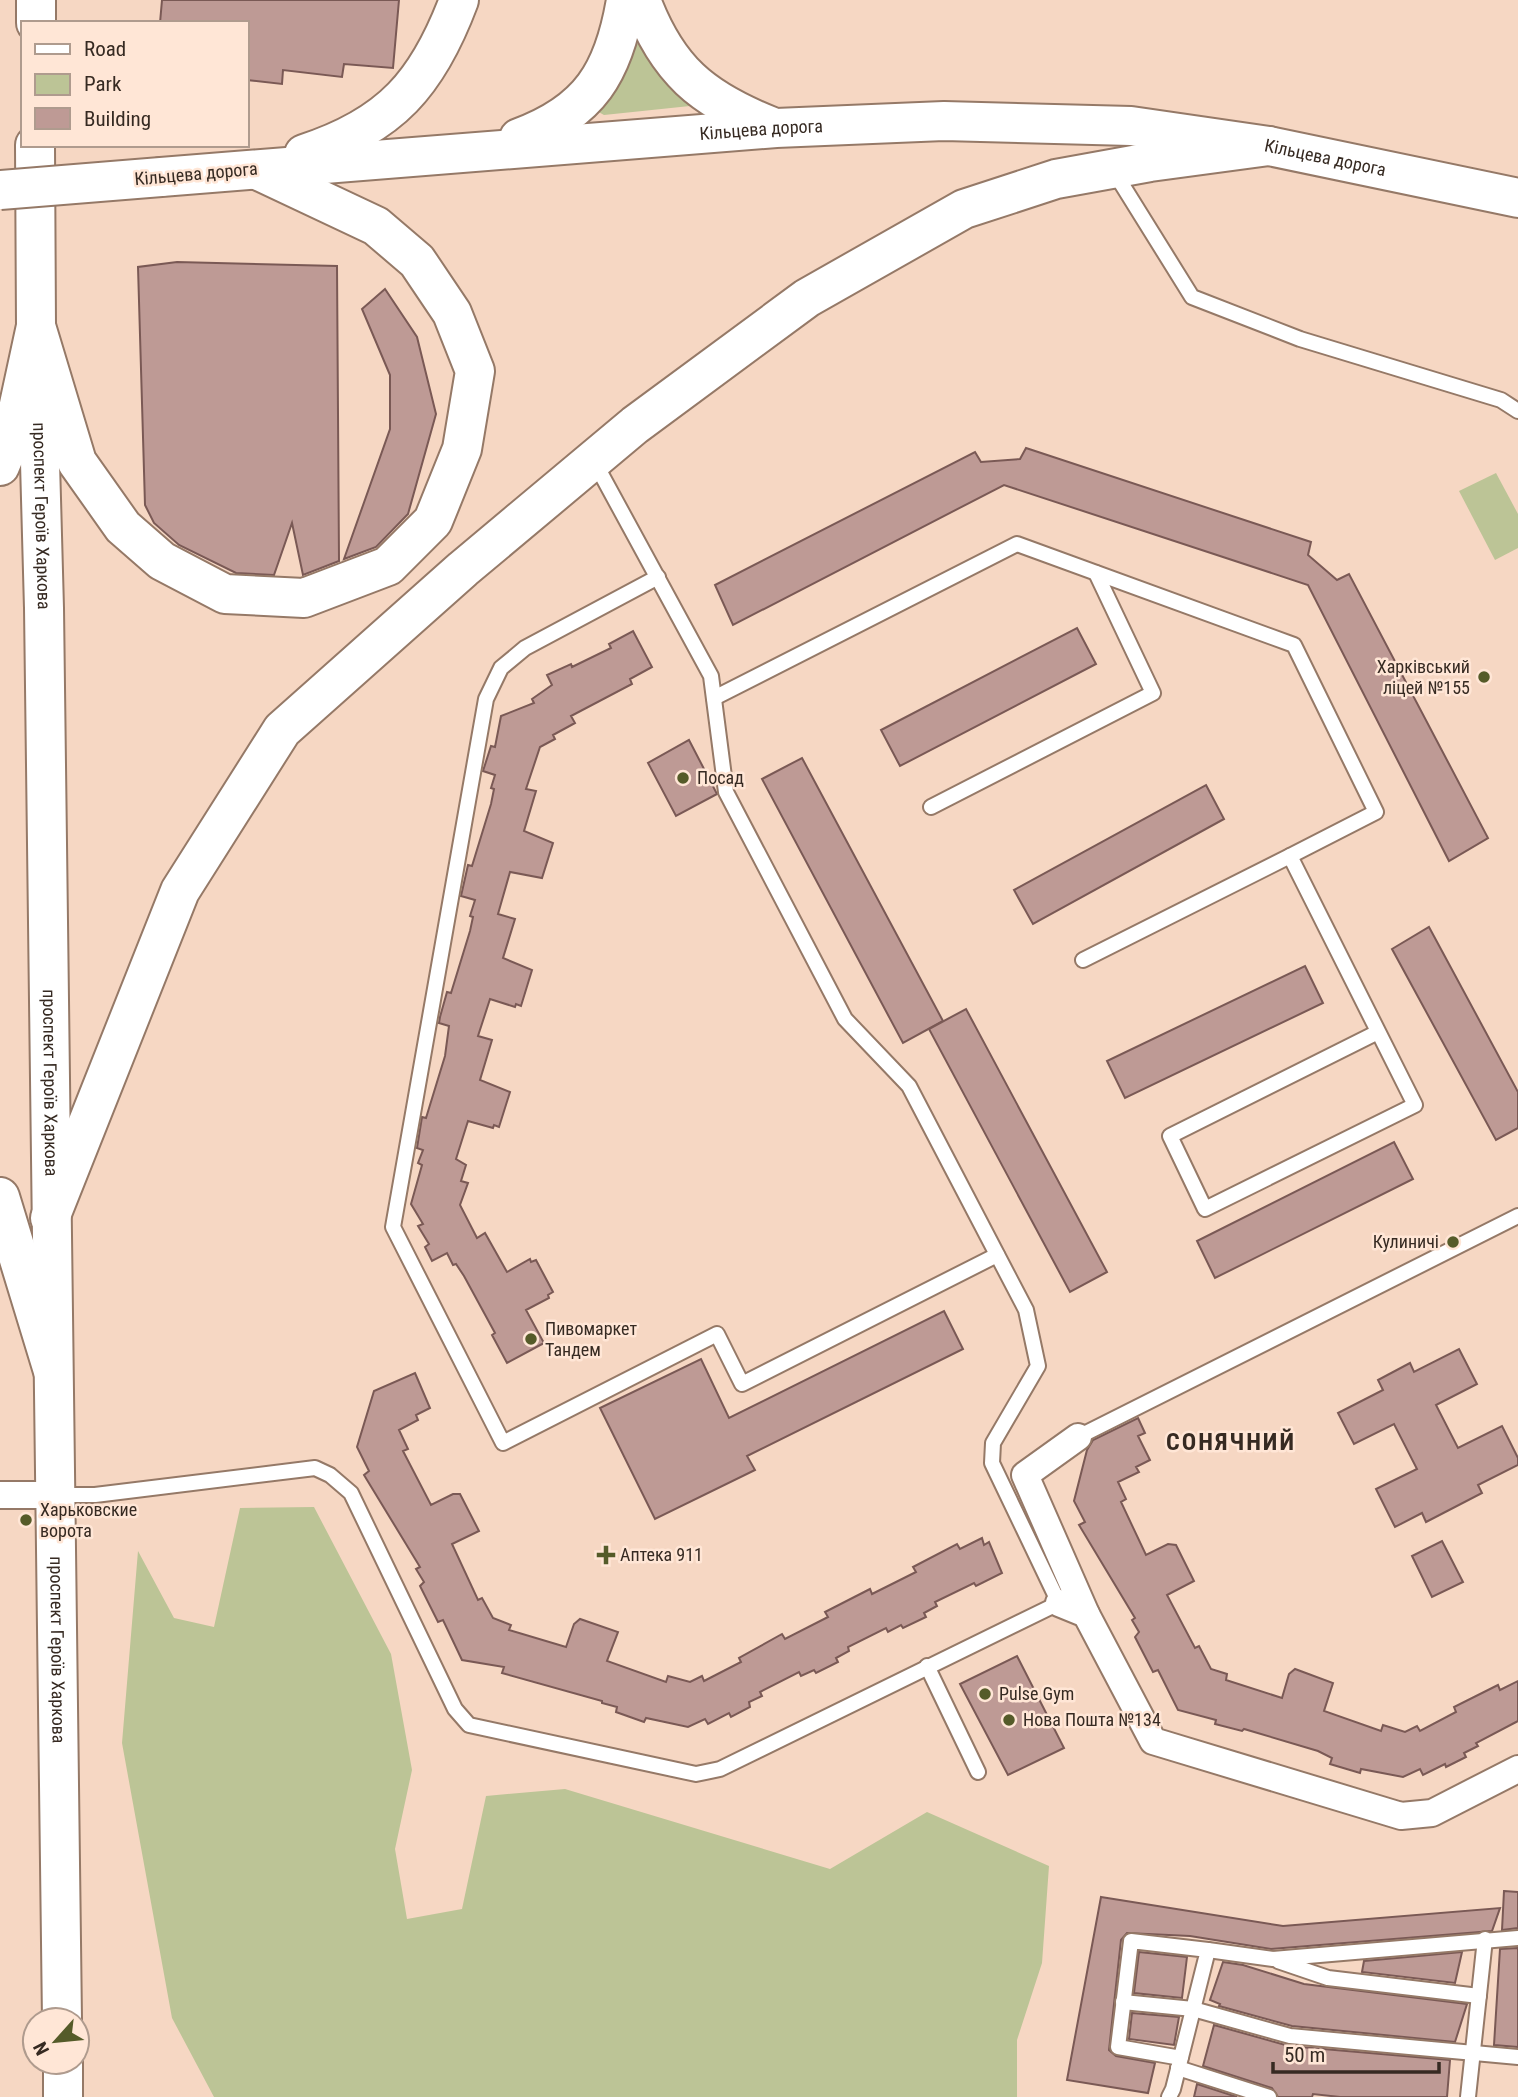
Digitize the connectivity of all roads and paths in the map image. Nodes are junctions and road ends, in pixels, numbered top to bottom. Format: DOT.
graph roads {
  1 [pos="36,0"];
  2 [pos="459,0"];
  3 [pos="626,0"];
  4 [pos="641,0"];
  5 [pos="36,21"];
  6 [pos="776,128"];
  7 [pos="1269,146"];
  8 [pos="35,147"];
  9 [pos="492,149"];
  10 [pos="256,169"];
  11 [pos="1112,169"];
  12 [pos="0,190"];
  13 [pos="1518,198"];
  14 [pos="36,326"];
  15 [pos="1518,411"];
  16 [pos="593,460"];
  17 [pos="0,466"];
  18 [pos="1096,573"];
  19 [pos="659,578"];
  20 [pos="714,698"];
  21 [pos="931,807"];
  22 [pos="1290,856"];
  23 [pos="1083,960"];
  24 [pos="1378,1032"];
  25 [pos="0,1197"];
  26 [pos="1518,1216"];
  27 [pos="50,1218"];
  28 [pos="997,1255"];
  29 [pos="53,1371"];
  30 [pos="1078,1437"];
  31 [pos="0,1495"];
  32 [pos="55,1495"];
  33 [pos="1059,1602"];
  34 [pos="1086,1614"];
  35 [pos="927,1667"];
  36 [pos="1518,1769"];
  37 [pos="978,1772"];
  38 [pos="1518,1938"];
  39 [pos="1485,1939"];
  40 [pos="1208,1950"];
  41 [pos="1273,1959"];
  42 [pos="1479,1996"];
  43 [pos="1123,2002"];
  44 [pos="62,2006"];
  45 [pos="1193,2010"];
  46 [pos="1471,2053"];
  47 [pos="1518,2057"];
  48 [pos="1180,2063"];
  49 [pos="63,2076"];
  50 [pos="63,2097"];
  51 [pos="1169,2097"];
  52 [pos="1269,2097"];
  53 [pos="1468,2097"];
  1 -- 5 [label="main road"];
  2 -- 10 [label="main road"];
  3 -- 9 [label="main road"];
  4 -- 6 [label="main road"];
  6 -- 7 [label="main road, Кільцева дорога"];
  6 -- 9 [label="main road, Кільцева дорога"];
  7 -- 11 [label="main road"];
  7 -- 13 [label="main road, Кільцева дорога"];
  8 -- 14 [label="main road, проспект Героїв Харкова"];
  9 -- 10 [label="main road, Кільцева дорога"];
  10 -- 12 [label="main road, Кільцева дорога, bridge"];
  10 -- 14 [label="main road"];
  11 -- 15 [label="lane"];
  11 -- 16 [label="main road"];
  14 -- 17 [label="main road"];
  14 -- 27 [label="main road, проспект Героїв Харкова"];
  16 -- 19 [label="lane"];
  16 -- 27 [label="main road"];
  18 -- 20 [label="lane"];
  18 -- 21 [label="lane"];
  18 -- 22 [label="lane"];
  19 -- 20 [label="lane"];
  19 -- 28 [label="lane"];
  20 -- 28 [label="lane"];
  22 -- 23 [label="lane"];
  22 -- 24 [label="lane"];
  24 -- 24 [label="lane"];
  25 -- 29 [label="main road"];
  26 -- 30 [label="lane"];
  27 -- 29 [label="main road, проспект Героїв Харкова"];
  28 -- 33 [label="lane"];
  29 -- 32 [label="main road, проспект Героїв Харкова"];
  30 -- 34 [label="street"];
  31 -- 32 [label="street"];
  32 -- 35 [label="lane"];
  32 -- 44 [label="main road, проспект Героїв Харкова"];
  33 -- 34 [label="street"];
  33 -- 35 [label="lane"];
  34 -- 36 [label="street"];
  35 -- 37 [label="lane"];
  38 -- 39 [label="lane"];
  39 -- 41 [label="lane"];
  39 -- 42 [label="lane"];
  40 -- 41 [label="lane"];
  40 -- 43 [label="lane"];
  40 -- 45 [label="lane"];
  41 -- 42 [label="lane"];
  42 -- 46 [label="lane"];
  43 -- 45 [label="lane"];
  43 -- 48 [label="lane"];
  45 -- 46 [label="lane"];
  45 -- 48 [label="lane"];
  46 -- 47 [label="lane"];
  46 -- 53 [label="lane"];
  48 -- 51 [label="lane"];
  48 -- 52 [label="lane"];
  49 -- 50 [label="main road"];
}
